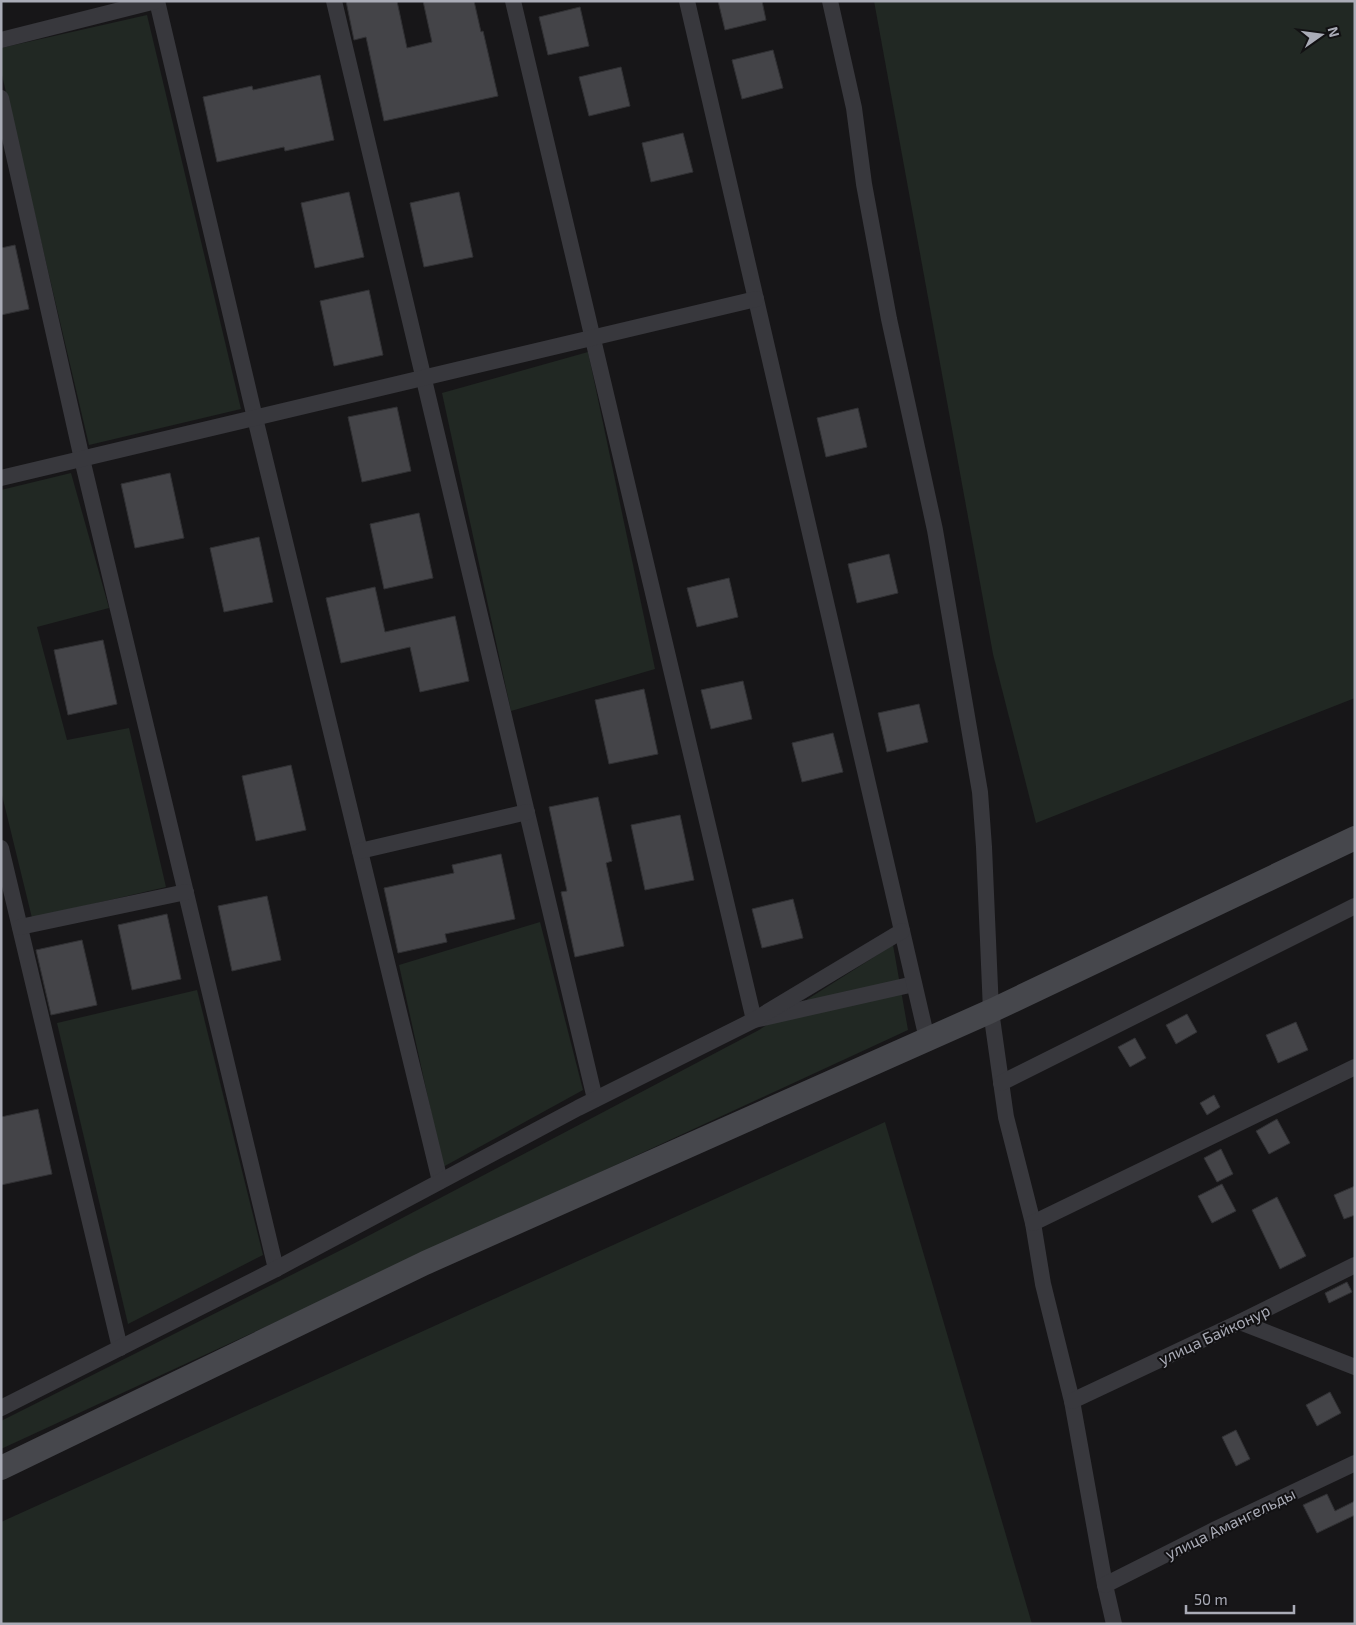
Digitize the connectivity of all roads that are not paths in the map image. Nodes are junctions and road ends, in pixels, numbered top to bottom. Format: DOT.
graph roads {
  1 [pos="157,1"];
  2 [pos="334,1"];
  3 [pos="512,1"];
  4 [pos="687,1"];
  5 [pos="830,1"];
  6 [pos="1,40"];
  7 [pos="1,98"];
  8 [pos="756,299"];
  9 [pos="592,338"];
  10 [pos="424,378"];
  11 [pos="255,418"];
  12 [pos="82,459"];
  13 [pos="1,478"];
  14 [pos="527,812"];
  15 [pos="1355,838"];
  16 [pos="1,848"];
  17 [pos="360,851"];
  18 [pos="186,892"];
  19 [pos="1355,906"];
  20 [pos="20,927"];
  21 [pos="902,931"];
  22 [pos="914,984"];
  23 [pos="991,1011"];
  24 [pos="754,1020"];
  25 [pos="927,1039"];
  26 [pos="1355,1067"];
  27 [pos="1001,1083"];
  28 [pos="595,1100"];
  29 [pos="440,1181"];
  30 [pos="1033,1223"];
  31 [pos="1355,1265"];
  32 [pos="276,1269"];
  33 [pos="1240,1322"];
  34 [pos="120,1348"];
  35 [pos="1355,1367"];
  36 [pos="1072,1401"];
  37 [pos="1,1408"];
  38 [pos="1355,1463"];
  39 [pos="1,1468"];
  40 [pos="1105,1585"];
  41 [pos="1114,1624"];
  1 -- 6 [label="street"];
  1 -- 11 [label="street"];
  2 -- 10 [label="street"];
  3 -- 9 [label="street"];
  4 -- 8 [label="street"];
  5 -- 23 [label="street"];
  7 -- 12 [label="street"];
  8 -- 9 [label="street"];
  8 -- 21 [label="street"];
  9 -- 10 [label="street"];
  9 -- 24 [label="street"];
  10 -- 11 [label="street"];
  10 -- 14 [label="street"];
  11 -- 12 [label="street"];
  11 -- 17 [label="street"];
  12 -- 13 [label="street"];
  12 -- 18 [label="street"];
  14 -- 17 [label="street"];
  14 -- 28 [label="street"];
  15 -- 23 [label="main road"];
  16 -- 20 [label="street"];
  17 -- 29 [label="street"];
  18 -- 20 [label="street"];
  18 -- 32 [label="street"];
  19 -- 27 [label="street"];
  20 -- 34 [label="street"];
  21 -- 22 [label="street"];
  21 -- 24 [label="street"];
  22 -- 24 [label="street"];
  22 -- 25 [label="street"];
  23 -- 25 [label="main road"];
  23 -- 27 [label="street"];
  24 -- 28 [label="street"];
  25 -- 39 [label="main road"];
  26 -- 30 [label="street"];
  27 -- 30 [label="street"];
  28 -- 29 [label="street"];
  29 -- 32 [label="street"];
  30 -- 36 [label="street"];
  31 -- 33 [label="street, улица Байконур"];
  32 -- 34 [label="street"];
  33 -- 35 [label="street"];
  33 -- 36 [label="street, улица Байконур"];
  34 -- 37 [label="street"];
  36 -- 40 [label="street"];
  38 -- 40 [label="street, улица Амангельды"];
  40 -- 41 [label="street"];
}
